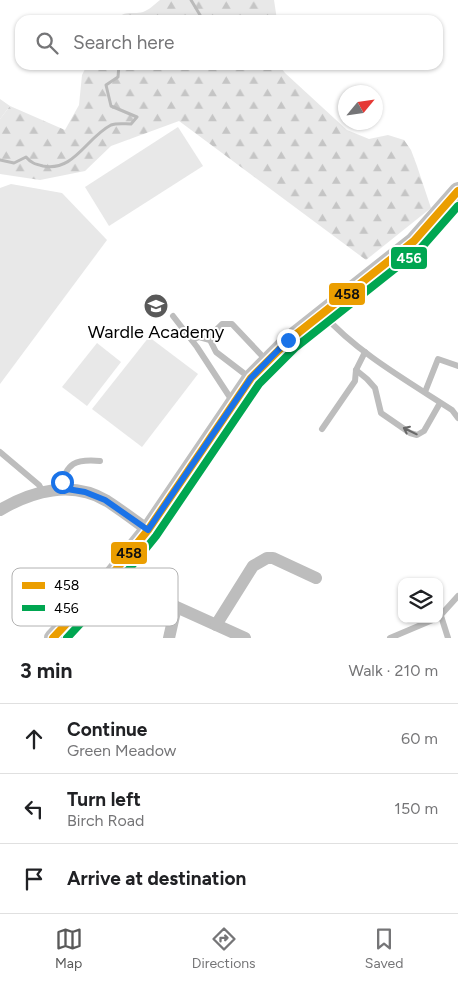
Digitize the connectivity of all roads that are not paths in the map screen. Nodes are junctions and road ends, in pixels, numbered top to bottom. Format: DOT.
graph roads {
  1 [pos="458,191"];
  2 [pos="322,313"];
  3 [pos="173,316"];
  4 [pos="192,340"];
  5 [pos="210,340"];
  6 [pos="365,352"];
  7 [pos="268,361"];
  8 [pos="458,366"];
  9 [pos="356,370"];
  10 [pos="251,378"];
  11 [pos="424,392"];
  12 [pos="234,403"];
  13 [pos="440,403"];
  14 [pos="458,418"];
  15 [pos="322,429"];
  16 [pos="0,452"];
  17 [pos="100,461"];
  18 [pos="61,488"];
  19 [pos="43,492"];
  20 [pos="0,510"];
  21 [pos="148,530"];
  22 [pos="117,568"];
  23 [pos="316,578"];
  24 [pos="458,596"];
  25 [pos="178,608"];
  26 [pos="443,613"];
  27 [pos="427,623"];
  28 [pos="441,623"];
  29 [pos="216,625"];
  30 [pos="64,626"];
  31 [pos="394,637"];
  32 [pos="53,638"];
  33 [pos="245,638"];
  34 [pos="448,638"];
  1 -- 2 [label="street"];
  2 -- 6 [label="lane"];
  2 -- 7 [label="street"];
  3 -- 4 [label="lane"];
  4 -- 5 [label="lane"];
  4 -- 12 [label="lane"];
  5 -- 7 [label="lane"];
  5 -- 10 [label="lane"];
  6 -- 9 [label="lane"];
  6 -- 11 [label="lane"];
  7 -- 10 [label="street"];
  8 -- 11 [label="lane"];
  13 -- 9 [label="lane, one-way"];
  9 -- 15 [label="lane"];
  10 -- 12 [label="street"];
  11 -- 13 [label="lane"];
  12 -- 21 [label="street"];
  13 -- 14 [label="lane"];
  16 -- 19 [label="lane"];
  17 -- 18 [label="lane"];
  18 -- 19 [label="street"];
  18 -- 21 [label="street"];
  19 -- 20 [label="street"];
  21 -- 22 [label="street"];
  23 -- 29 [label="street"];
  24 -- 26 [label="lane"];
  25 -- 29 [label="street"];
  27 -- 31 [label="lane"];
  28 -- 34 [label="lane"];
  29 -- 33 [label="street"];
  30 -- 32 [label="street"];
}
